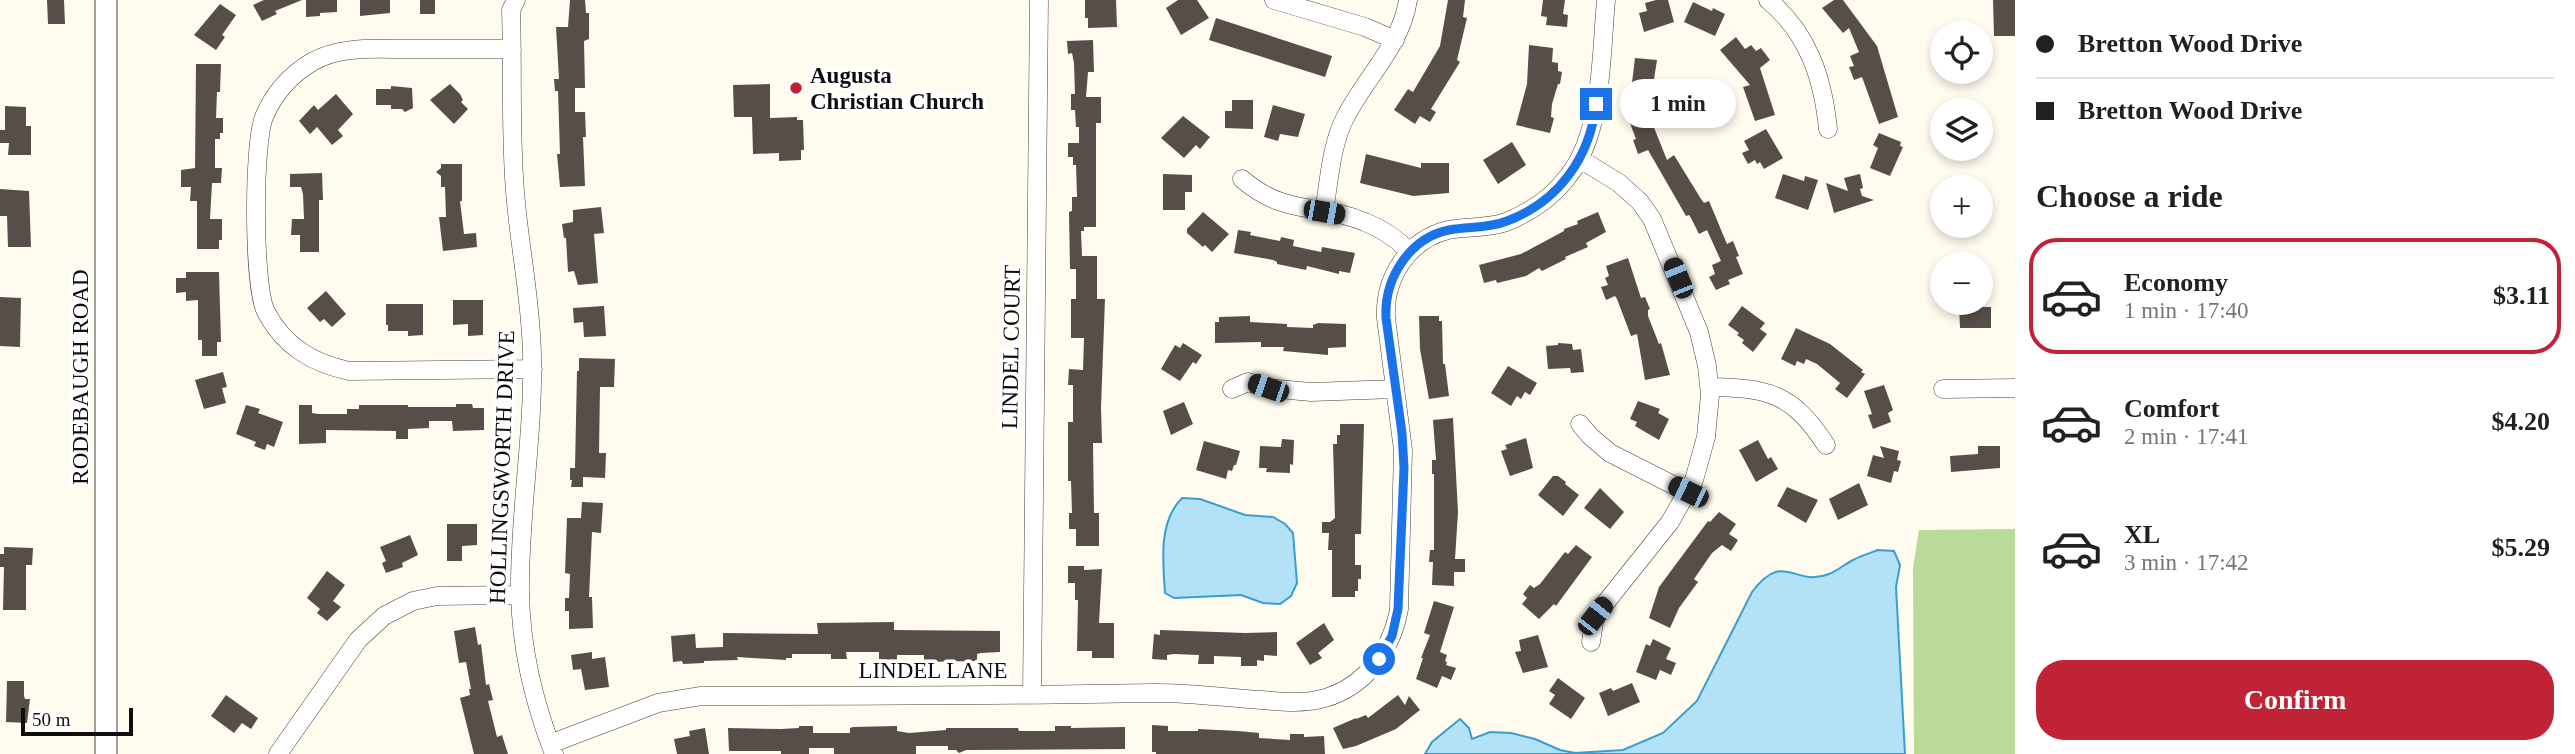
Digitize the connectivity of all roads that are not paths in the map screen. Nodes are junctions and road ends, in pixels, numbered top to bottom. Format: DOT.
graph roads {
  1 [pos="106,0"];
  2 [pos="1040,0"];
  3 [pos="1274,0"];
  4 [pos="1408,0"];
  5 [pos="1606,0"];
  6 [pos="1768,0"];
  7 [pos="510,3"];
  8 [pos="1395,40"];
  9 [pos="512,49"];
  10 [pos="1828,129"];
  11 [pos="1580,159"];
  12 [pos="1242,180"];
  13 [pos="1324,212"];
  14 [pos="1410,253"];
  15 [pos="533,369"];
  16 [pos="1709,387"];
  17 [pos="2015,388"];
  18 [pos="1232,389"];
  19 [pos="1395,389"];
  20 [pos="1943,390"];
  21 [pos="1580,424"];
  22 [pos="1826,445"];
  23 [pos="1688,492"];
  24 [pos="520,595"];
  25 [pos="1591,642"];
  26 [pos="1032,694"];
  27 [pos="552,749"];
  28 [pos="106,754"];
  29 [pos="278,754"];
  1 -- 28 [label="street, RODEBAUGH ROAD"];
  2 -- 26 [label="street, LINDEL COURT"];
  3 -- 8 [label="street"];
  4 -- 8 [label="street"];
  5 -- 11 [label="street"];
  6 -- 10 [label="street"];
  7 -- 9 [label="street, HOLLINGSWORTH DRIVE"];
  8 -- 13 [label="street"];
  9 -- 15 [label="street, HOLLINGSWORTH DRIVE"];
  9 -- 15 [label="street"];
  11 -- 14 [label="street"];
  11 -- 16 [label="street"];
  12 -- 13 [label="street"];
  13 -- 14 [label="street"];
  14 -- 19 [label="street"];
  15 -- 24 [label="street, HOLLINGSWORTH DRIVE"];
  16 -- 22 [label="street"];
  16 -- 23 [label="street"];
  17 -- 20 [label="street"];
  18 -- 19 [label="street"];
  19 -- 26 [label="street, LINDEL LANE"];
  21 -- 23 [label="street"];
  23 -- 25 [label="street"];
  24 -- 27 [label="street, HOLLINGSWORTH DRIVE"];
  24 -- 29 [label="street"];
  26 -- 27 [label="street, LINDEL LANE"];
}
